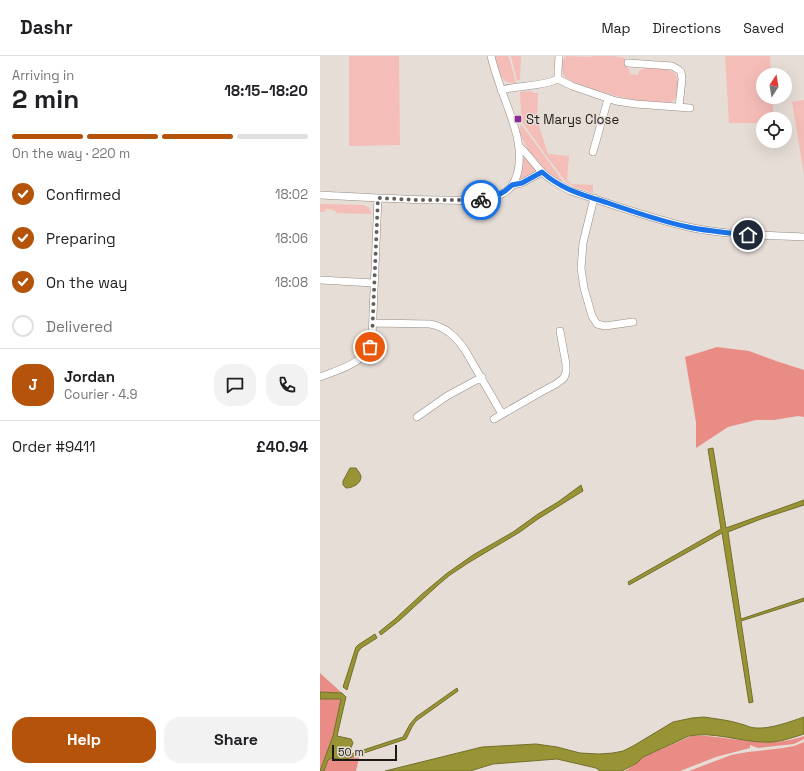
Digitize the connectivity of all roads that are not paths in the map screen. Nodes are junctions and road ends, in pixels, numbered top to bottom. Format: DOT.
graph roads {
  1 [pos="491,56"];
  2 [pos="559,56"];
  3 [pos="628,63"];
  4 [pos="558,79"];
  5 [pos="501,90"];
  6 [pos="608,99"];
  7 [pos="679,107"];
  8 [pos="690,108"];
  9 [pos="519,146"];
  10 [pos="592,152"];
  11 [pos="542,172"];
  12 [pos="512,185"];
  13 [pos="320,195"];
  14 [pos="378,198"];
  15 [pos="594,198"];
  16 [pos="804,237"];
  17 [pos="320,280"];
  18 [pos="374,283"];
  19 [pos="633,322"];
  20 [pos="373,323"];
  21 [pos="560,331"];
  22 [pos="320,377"];
  23 [pos="482,377"];
  24 [pos="502,414"];
  25 [pos="416,418"];
  26 [pos="494,419"];
  1 -- 5 [label="street"];
  2 -- 4 [label="street"];
  3 -- 7 [label="street"];
  4 -- 5 [label="street"];
  4 -- 6 [label="street"];
  5 -- 9 [label="street"];
  6 -- 7 [label="street"];
  6 -- 10 [label="street"];
  7 -- 8 [label="street"];
  9 -- 11 [label="street"];
  9 -- 12 [label="street"];
  11 -- 12 [label="street"];
  11 -- 15 [label="street"];
  12 -- 14 [label="street"];
  13 -- 14 [label="street"];
  14 -- 18 [label="street"];
  15 -- 16 [label="street"];
  15 -- 19 [label="street"];
  17 -- 18 [label="street"];
  18 -- 20 [label="street"];
  20 -- 22 [label="street"];
  20 -- 23 [label="street"];
  21 -- 24 [label="street"];
  23 -- 24 [label="street"];
  23 -- 25 [label="street"];
  24 -- 26 [label="street"];
}
